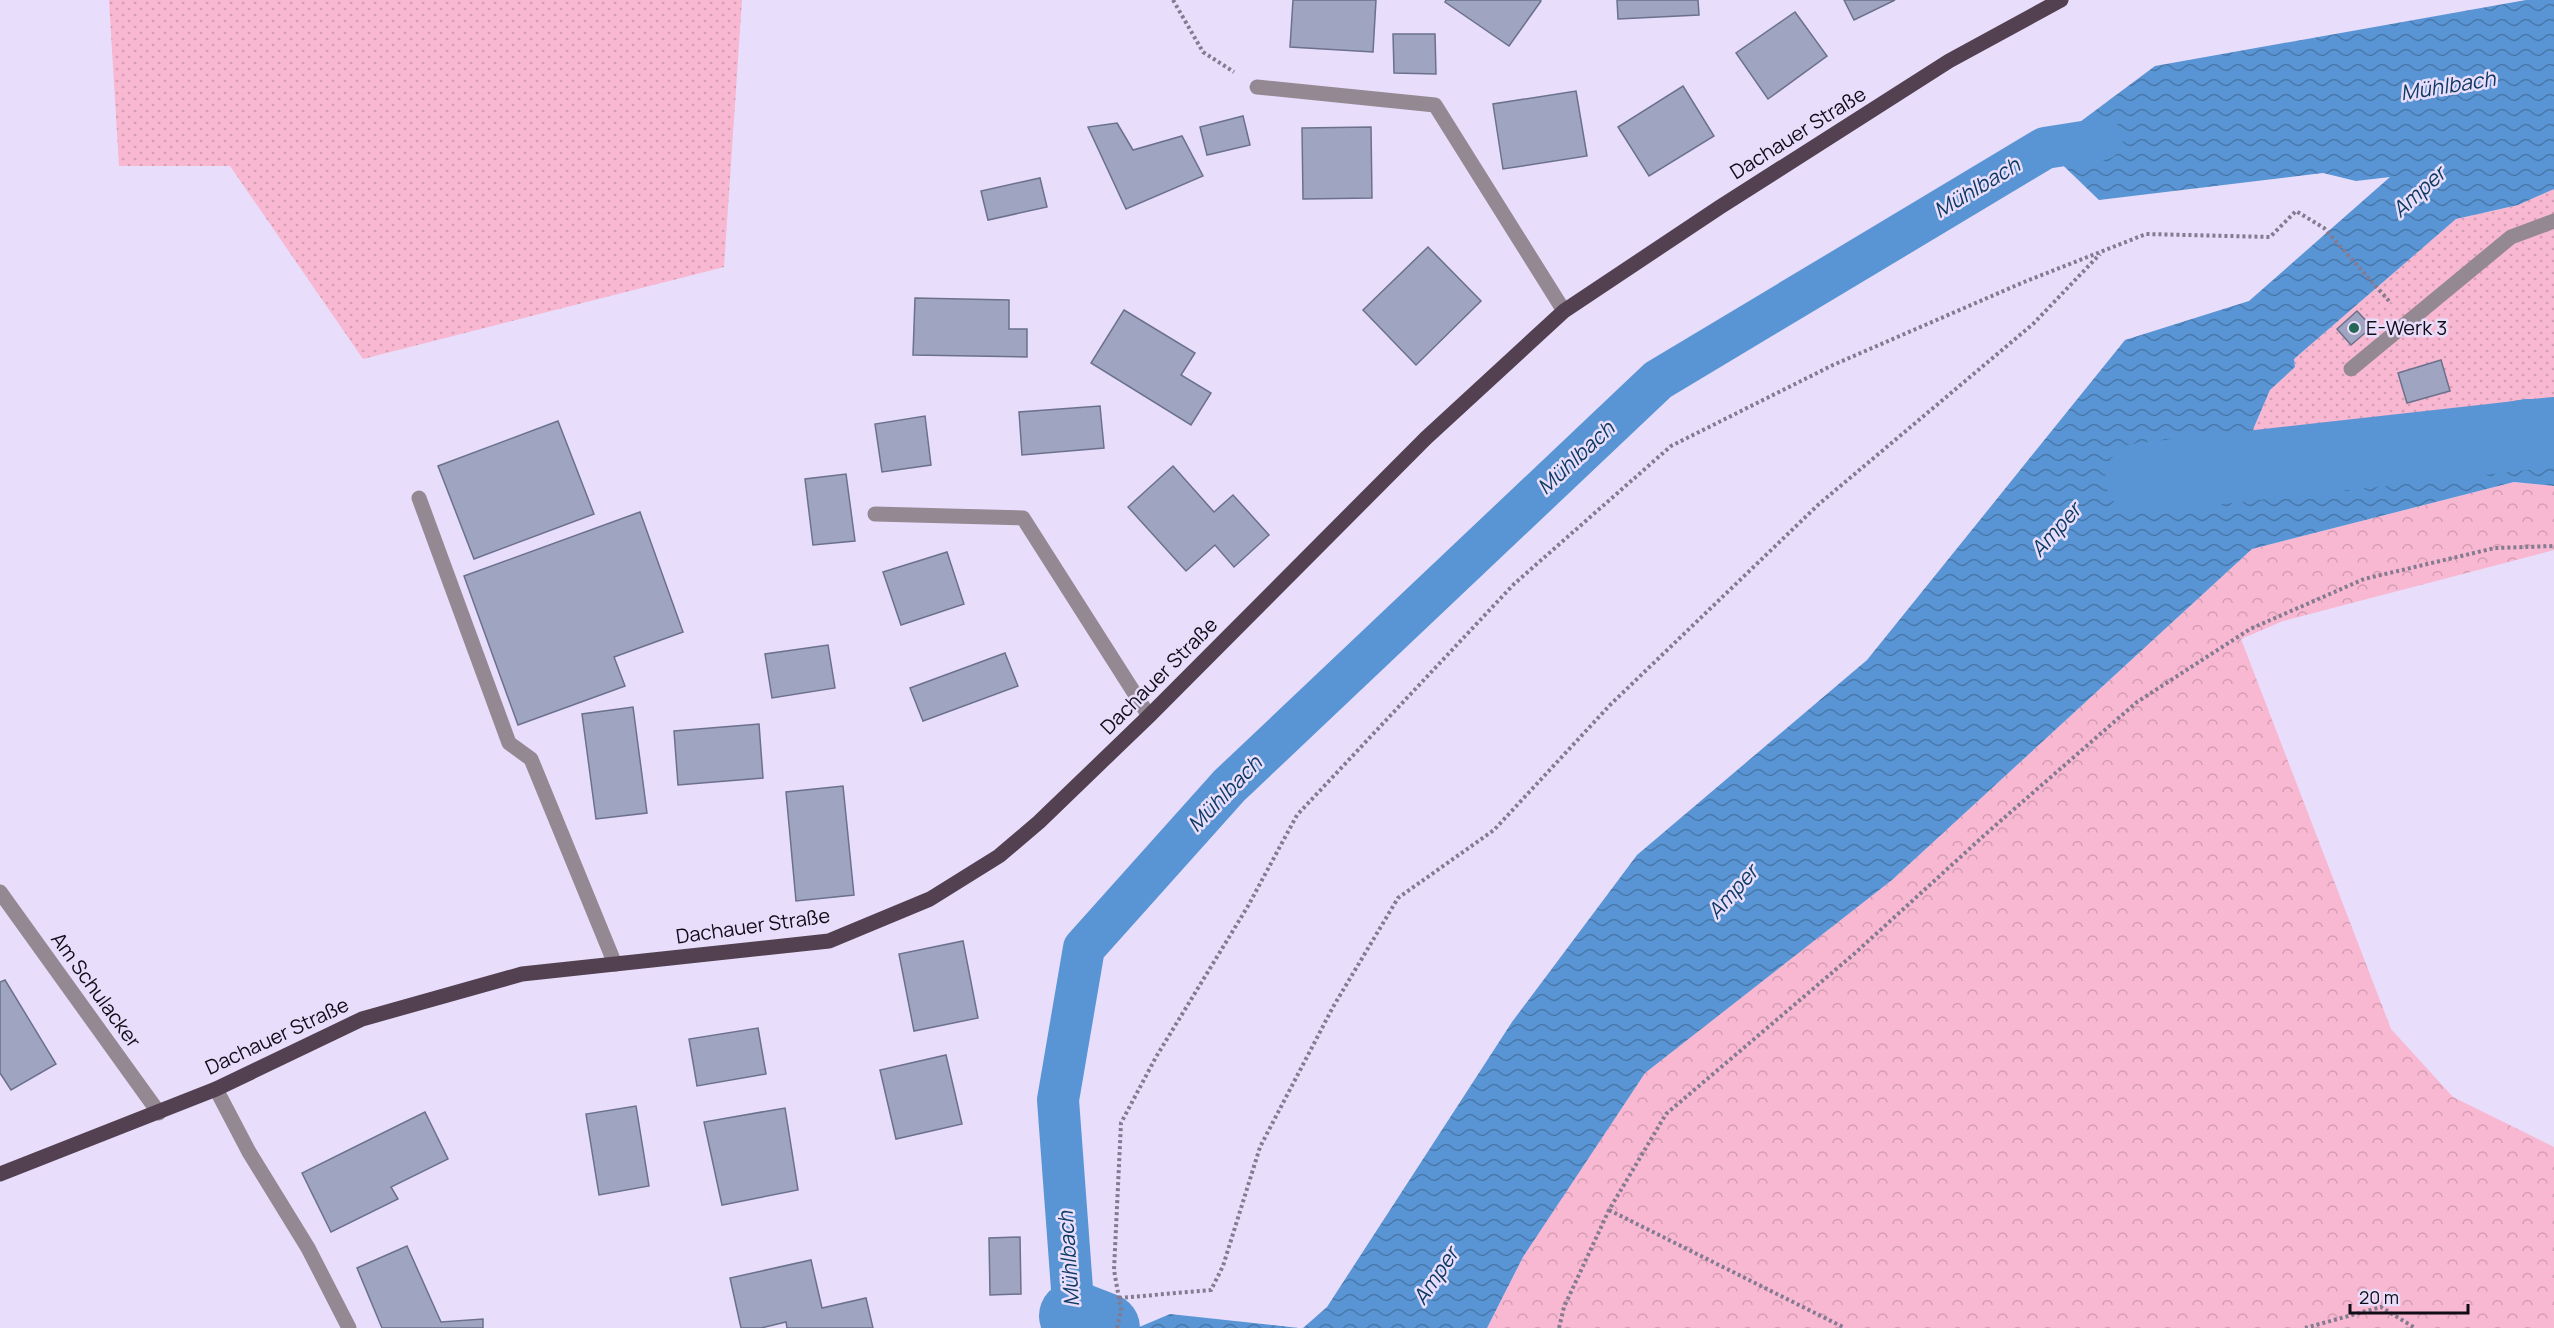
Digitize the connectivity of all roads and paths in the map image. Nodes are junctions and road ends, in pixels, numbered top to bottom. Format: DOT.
graph roads {
  1 [pos="1173,0"];
  2 [pos="2061,0"];
  3 [pos="1257,87"];
  4 [pos="2554,221"];
  5 [pos="2102,251"];
  6 [pos="2377,287"];
  7 [pos="1564,311"];
  8 [pos="2351,369"];
  9 [pos="419,498"];
  10 [pos="875,514"];
  11 [pos="2554,546"];
  12 [pos="1149,716"];
  13 [pos="0,892"];
  14 [pos="615,964"];
  15 [pos="216,1089"];
  16 [pos="159,1113"];
  17 [pos="0,1174"];
  18 [pos="1609,1210"];
  19 [pos="1119,1298"];
  20 [pos="349,1328"];
  21 [pos="1118,1328"];
  22 [pos="1559,1328"];
  23 [pos="1845,1328"];
  24 [pos="2305,1328"];
  25 [pos="2415,1328"];
  1 -- 3 [label="path"];
  2 -- 7 [label="main road, Dachauer Straße"];
  3 -- 7 [label="street"];
  4 -- 8 [label="street"];
  5 -- 6 [label="path"];
  5 -- 19 [label="path"];
  5 -- 19 [label="path"];
  7 -- 12 [label="main road, Dachauer Straße"];
  9 -- 14 [label="street"];
  10 -- 12 [label="street"];
  11 -- 18 [label="path"];
  12 -- 14 [label="main road, Dachauer Straße"];
  13 -- 16 [label="street, Am Schulacker"];
  14 -- 15 [label="main road, Dachauer Straße"];
  15 -- 16 [label="main road, Dachauer Straße"];
  15 -- 20 [label="street"];
  16 -- 17 [label="main road, Dachauer Straße"];
  18 -- 22 [label="path"];
  18 -- 23 [label="path"];
  19 -- 21 [label="path"];
  24 -- 25 [label="path"];
}
